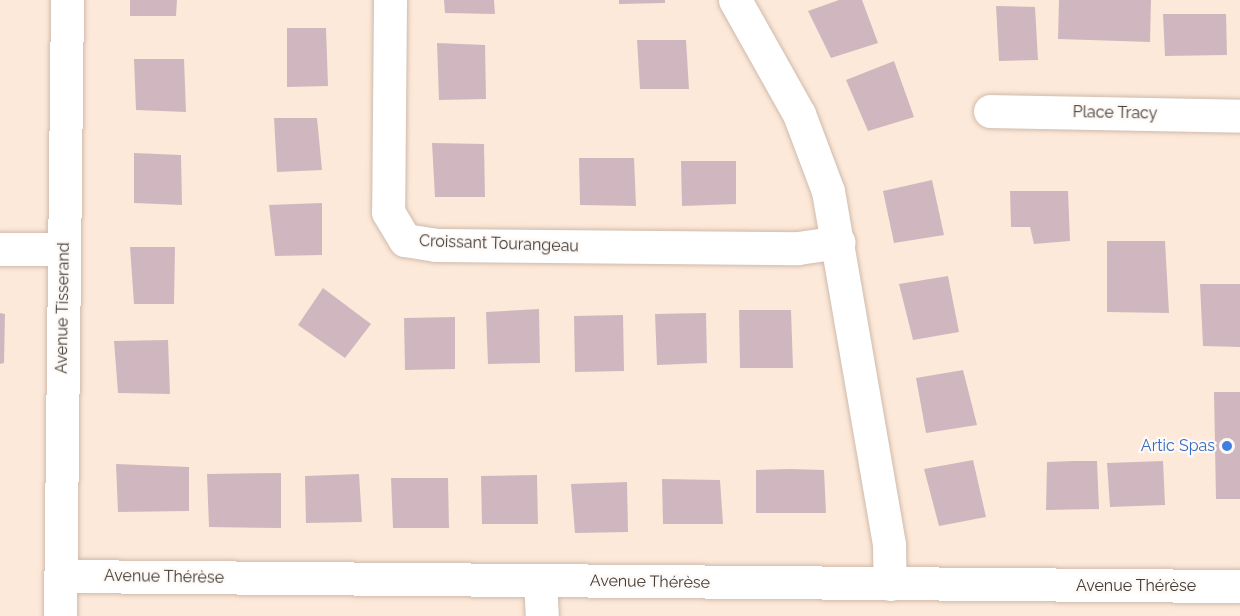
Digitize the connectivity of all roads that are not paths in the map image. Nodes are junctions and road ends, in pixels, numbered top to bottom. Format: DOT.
graph roads {
  1 [pos="67,0"];
  2 [pos="390,0"];
  3 [pos="735,0"];
  4 [pos="990,111"];
  5 [pos="1240,116"];
  6 [pos="839,242"];
  7 [pos="0,249"];
  8 [pos="64,249"];
  9 [pos="60,576"];
  10 [pos="540,581"];
  11 [pos="890,584"];
  12 [pos="1240,586"];
  13 [pos="60,616"];
  14 [pos="542,616"];
  1 -- 8 [label="street, Avenue Tisserand"];
  2 -- 6 [label="street, Croissant Tourangeau"];
  3 -- 6 [label="street"];
  4 -- 5 [label="street, Place Tracy"];
  6 -- 11 [label="street"];
  7 -- 8 [label="street"];
  8 -- 9 [label="street, Avenue Tisserand"];
  9 -- 10 [label="street, Avenue Thérèse"];
  9 -- 13 [label="street, Avenue Tisserand"];
  10 -- 11 [label="street, Avenue Thérèse"];
  10 -- 14 [label="street"];
  11 -- 12 [label="street, Avenue Thérèse"];
}
